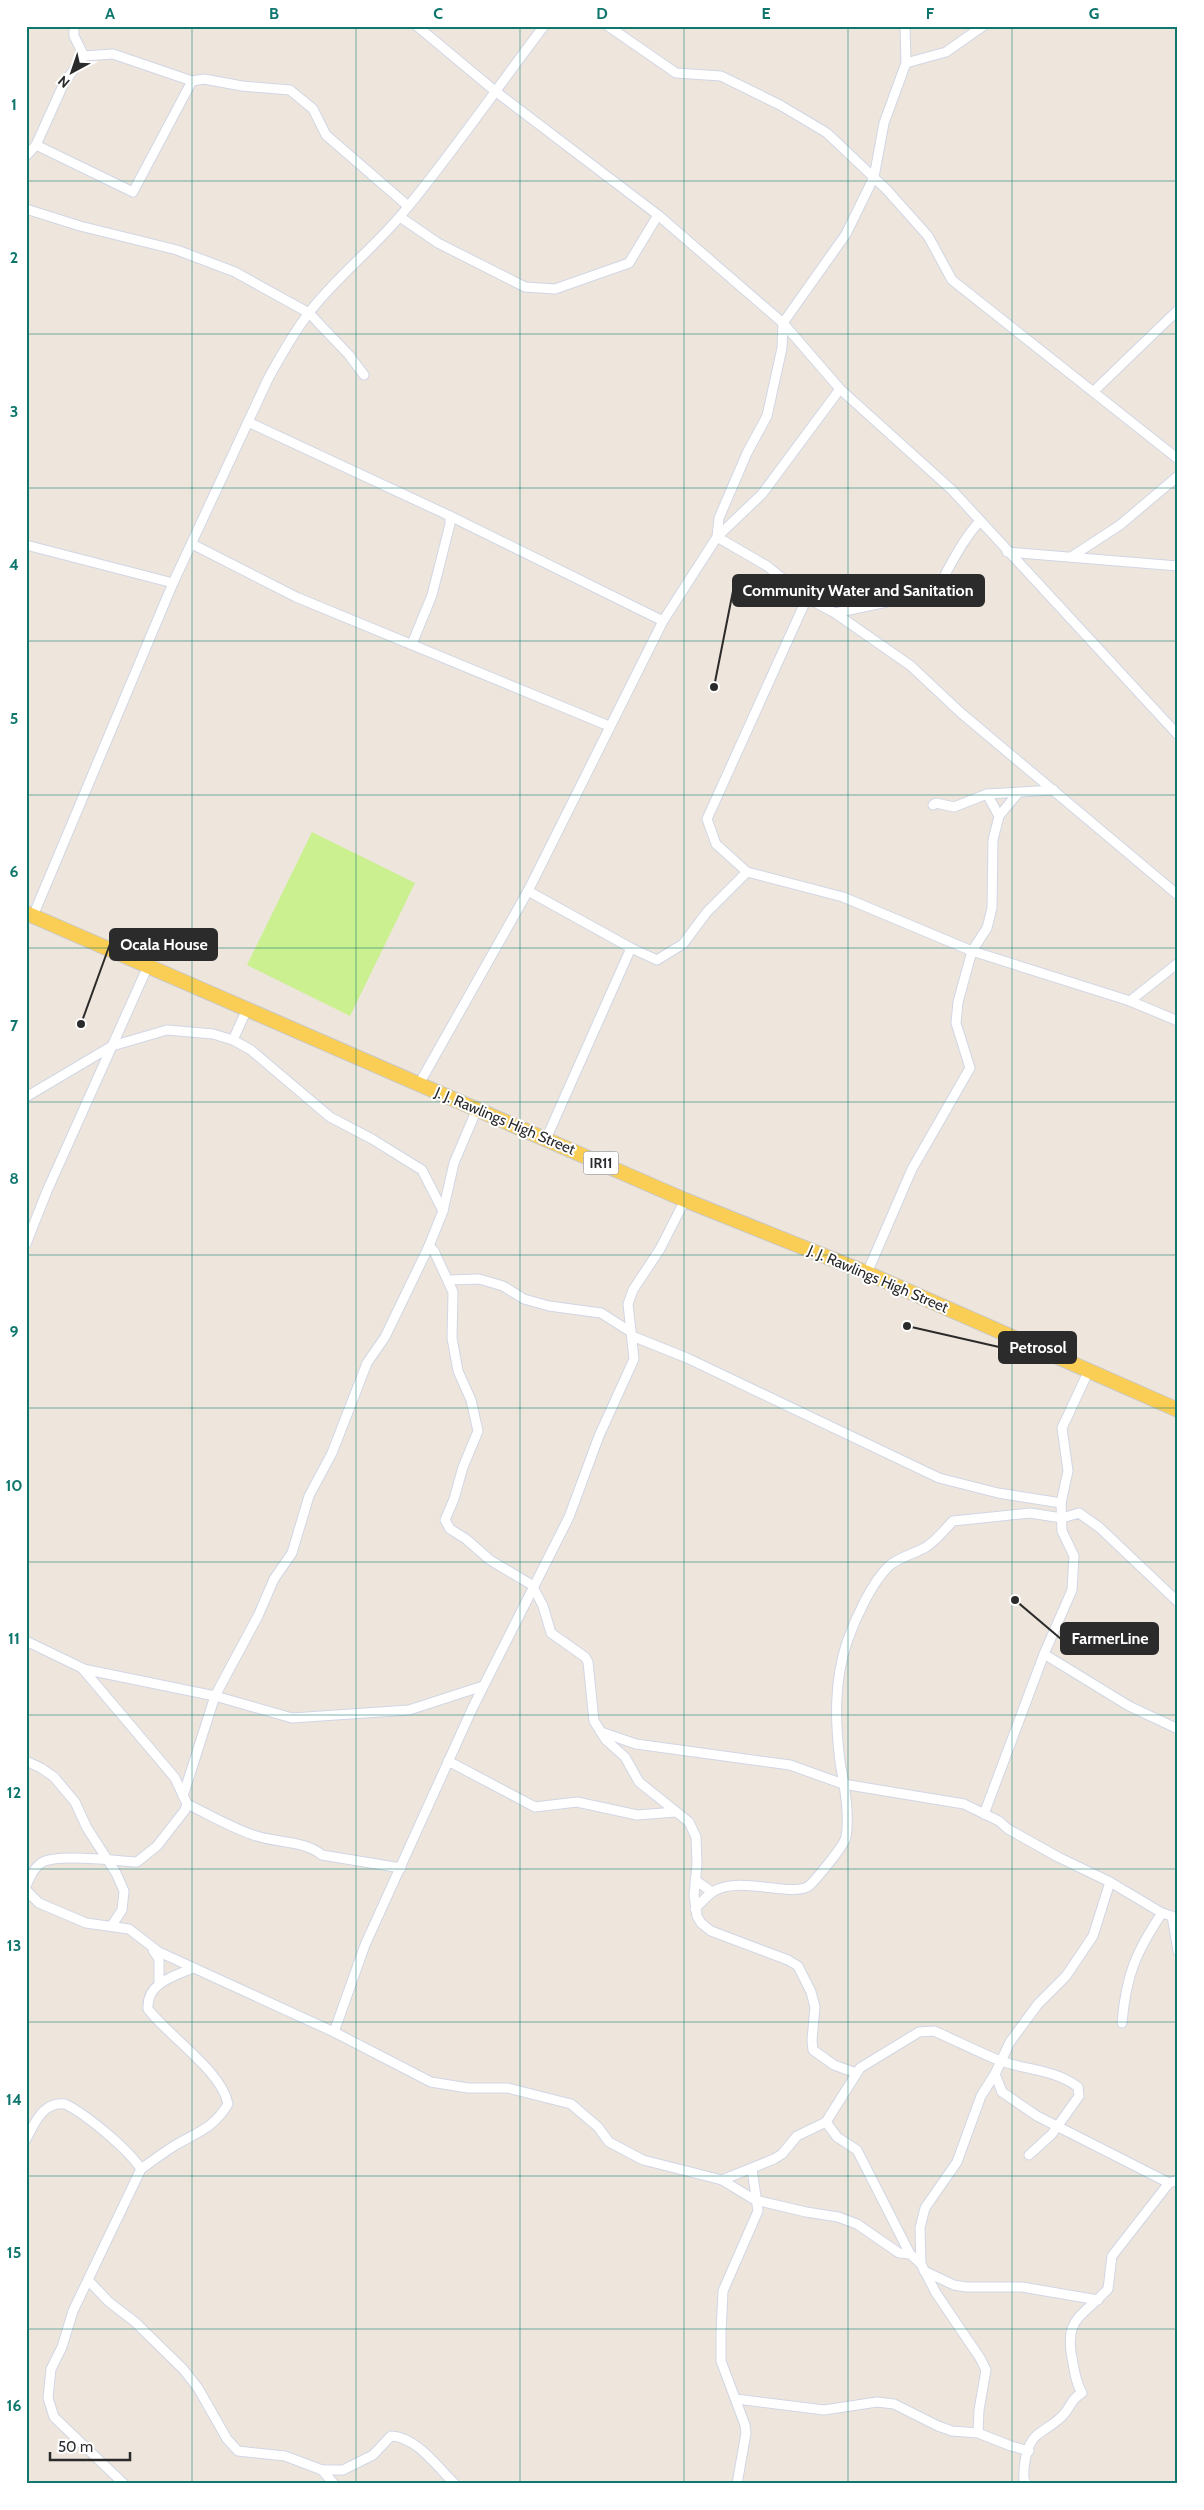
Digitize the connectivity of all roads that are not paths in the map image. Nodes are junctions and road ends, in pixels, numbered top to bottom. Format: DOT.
graph roads {
  1 [pos="74,26"];
  2 [pos="417,26"];
  3 [pos="544,26"];
  4 [pos="608,26"];
  5 [pos="905,26"];
  6 [pos="983,26"];
  7 [pos="84,56"];
  8 [pos="906,63"];
  9 [pos="192,81"];
  10 [pos="494,90"];
  11 [pos="36,145"];
  12 [pos="26,156"];
  13 [pos="874,177"];
  14 [pos="408,206"];
  15 [pos="26,209"];
  16 [pos="400,216"];
  17 [pos="658,216"];
  18 [pos="1178,310"];
  19 [pos="309,313"];
  20 [pos="783,323"];
  21 [pos="364,375"];
  22 [pos="840,389"];
  23 [pos="1094,391"];
  24 [pos="248,422"];
  25 [pos="1178,459"];
  26 [pos="1178,476"];
  27 [pos="450,516"];
  28 [pos="980,521"];
  29 [pos="717,537"];
  30 [pos="192,544"];
  31 [pos="26,545"];
  32 [pos="1007,552"];
  33 [pos="1071,557"];
  34 [pos="1178,566"];
  35 [pos="173,584"];
  36 [pos="807,598"];
  37 [pos="835,614"];
  38 [pos="663,621"];
  39 [pos="412,644"];
  40 [pos="609,726"];
  41 [pos="1178,735"];
  42 [pos="1054,790"];
  43 [pos="1018,793"];
  44 [pos="987,794"];
  45 [pos="932,805"];
  46 [pos="999,816"];
  47 [pos="747,872"];
  48 [pos="528,891"];
  49 [pos="1178,895"];
  50 [pos="29,915"];
  51 [pos="631,948"];
  52 [pos="972,951"];
  53 [pos="1178,963"];
  54 [pos="148,966"];
  55 [pos="1130,1001"];
  56 [pos="246,1009"];
  57 [pos="1178,1021"];
  58 [pos="234,1040"];
  59 [pos="112,1046"];
  60 [pos="418,1084"];
  61 [pos="26,1096"];
  62 [pos="477,1109"];
  63 [pos="546,1139"];
  64 [pos="685,1200"];
  65 [pos="443,1211"];
  66 [pos="26,1244"];
  67 [pos="429,1246"];
  68 [pos="867,1273"];
  69 [pos="449,1280"];
  70 [pos="632,1334"];
  71 [pos="1089,1370"];
  72 [pos="1178,1410"];
  73 [pos="1061,1502"];
  74 [pos="1062,1518"];
  75 [pos="532,1585"];
  76 [pos="1178,1602"];
  77 [pos="26,1642"];
  78 [pos="1044,1654"];
  79 [pos="82,1668"];
  80 [pos="483,1686"];
  81 [pos="215,1696"];
  82 [pos="1178,1729"];
  83 [pos="601,1732"];
  84 [pos="26,1761"];
  85 [pos="448,1761"];
  86 [pos="843,1784"];
  87 [pos="185,1800"];
  88 [pos="676,1812"];
  89 [pos="984,1814"];
  90 [pos="108,1862"];
  91 [pos="400,1868"];
  92 [pos="695,1880"];
  93 [pos="1110,1882"];
  94 [pos="26,1888"];
  95 [pos="712,1892"];
  96 [pos="695,1909"];
  97 [pos="1162,1913"];
  98 [pos="1175,1917"];
  99 [pos="112,1925"];
  100 [pos="150,1945"];
  101 [pos="1178,1951"];
  102 [pos="193,1968"];
  103 [pos="160,1981"];
  104 [pos="1122,2023"];
  105 [pos="334,2032"];
  106 [pos="1000,2061"];
  107 [pos="856,2073"];
  108 [pos="995,2074"];
  109 [pos="826,2122"];
  110 [pos="1058,2126"];
  111 [pos="26,2139"];
  112 [pos="1029,2155"];
  113 [pos="141,2168"];
  114 [pos="752,2169"];
  115 [pos="722,2180"];
  116 [pos="1174,2182"];
  117 [pos="755,2200"];
  118 [pos="910,2254"];
  119 [pos="922,2267"];
  120 [pos="89,2281"];
  121 [pos="1098,2300"];
  122 [pos="736,2399"];
  123 [pos="978,2432"];
  124 [pos="1029,2451"];
  125 [pos="322,2470"];
  126 [pos="124,2484"];
  127 [pos="334,2484"];
  128 [pos="455,2484"];
  129 [pos="736,2484"];
  130 [pos="1027,2484"];
  1 -- 7 [label="street"];
  2 -- 10 [label="street"];
  3 -- 10 [label="street"];
  4 -- 13 [label="street"];
  5 -- 8 [label="street"];
  6 -- 8 [label="street"];
  7 -- 9 [label="street"];
  7 -- 11 [label="street"];
  8 -- 13 [label="street"];
  9 -- 11 [label="street"];
  9 -- 14 [label="street"];
  10 -- 14 [label="street"];
  10 -- 17 [label="street"];
  11 -- 12 [label="street"];
  13 -- 20 [label="street"];
  13 -- 23 [label="street"];
  14 -- 16 [label="street"];
  15 -- 19 [label="street"];
  16 -- 17 [label="street"];
  16 -- 19 [label="street"];
  17 -- 20 [label="street"];
  18 -- 23 [label="street"];
  19 -- 21 [label="street"];
  19 -- 24 [label="street"];
  20 -- 22 [label="street"];
  20 -- 29 [label="street"];
  22 -- 28 [label="street"];
  22 -- 29 [label="street"];
  23 -- 25 [label="street"];
  24 -- 27 [label="street"];
  24 -- 30 [label="street"];
  26 -- 33 [label="street"];
  27 -- 38 [label="street"];
  27 -- 39 [label="street"];
  28 -- 32 [label="street"];
  28 -- 37 [label="street"];
  29 -- 36 [label="street"];
  29 -- 38 [label="street"];
  30 -- 35 [label="street"];
  30 -- 39 [label="street"];
  31 -- 35 [label="street"];
  32 -- 33 [label="street"];
  32 -- 41 [label="street"];
  33 -- 34 [label="street"];
  35 -- 50 [label="street"];
  36 -- 37 [label="street"];
  36 -- 47 [label="street"];
  37 -- 42 [label="street"];
  38 -- 40 [label="street"];
  39 -- 40 [label="street"];
  40 -- 48 [label="street"];
  42 -- 43 [label="street"];
  42 -- 49 [label="street"];
  43 -- 44 [label="street"];
  43 -- 46 [label="street"];
  44 -- 45 [label="street"];
  44 -- 46 [label="street"];
  46 -- 52 [label="street"];
  47 -- 51 [label="street"];
  47 -- 52 [label="street"];
  48 -- 51 [label="street"];
  48 -- 60 [label="street"];
  50 -- 54 [label="main road, J. J. Rawlings High Street / IR11"];
  51 -- 63 [label="street"];
  52 -- 55 [label="street"];
  52 -- 68 [label="street"];
  53 -- 55 [label="street"];
  54 -- 56 [label="main road, J. J. Rawlings High Street / IR11"];
  54 -- 59 [label="street"];
  55 -- 57 [label="street"];
  56 -- 58 [label="street"];
  56 -- 60 [label="main road, J. J. Rawlings High Street / IR11"];
  58 -- 59 [label="street"];
  58 -- 65 [label="street"];
  59 -- 61 [label="street"];
  59 -- 66 [label="street"];
  60 -- 62 [label="main road, J. J. Rawlings High Street / IR11"];
  62 -- 63 [label="main road, J. J. Rawlings High Street / IR11"];
  62 -- 65 [label="street"];
  63 -- 64 [label="main road, J. J. Rawlings High Street / IR11"];
  64 -- 68 [label="main road, J. J. Rawlings High Street / IR11"];
  64 -- 70 [label="street"];
  65 -- 67 [label="street"];
  67 -- 69 [label="street"];
  67 -- 81 [label="street"];
  68 -- 71 [label="main road, J. J. Rawlings High Street / IR11"];
  69 -- 70 [label="street"];
  69 -- 75 [label="street"];
  70 -- 73 [label="street"];
  70 -- 75 [label="street"];
  71 -- 72 [label="main road, J. J. Rawlings High Street / IR11"];
  71 -- 73 [label="street"];
  73 -- 74 [label="street"];
  74 -- 76 [label="street"];
  74 -- 78 [label="street"];
  74 -- 86 [label="street"];
  75 -- 80 [label="street"];
  75 -- 83 [label="street"];
  77 -- 79 [label="street"];
  78 -- 82 [label="street"];
  78 -- 89 [label="street"];
  79 -- 81 [label="street"];
  79 -- 87 [label="street"];
  80 -- 81 [label="street"];
  80 -- 85 [label="street"];
  81 -- 87 [label="street"];
  83 -- 86 [label="street"];
  83 -- 88 [label="street"];
  84 -- 90 [label="street"];
  85 -- 88 [label="street"];
  85 -- 91 [label="street"];
  86 -- 89 [label="street"];
  86 -- 95 [label="street"];
  87 -- 90 [label="street"];
  87 -- 91 [label="street"];
  88 -- 92 [label="street"];
  89 -- 93 [label="street"];
  90 -- 94 [label="street"];
  90 -- 99 [label="street"];
  91 -- 105 [label="street"];
  92 -- 95 [label="street"];
  92 -- 96 [label="street"];
  93 -- 97 [label="street"];
  93 -- 106 [label="street"];
  94 -- 99 [label="street"];
  95 -- 96 [label="street"];
  96 -- 107 [label="street"];
  97 -- 98 [label="street"];
  97 -- 104 [label="street"];
  98 -- 101 [label="street"];
  99 -- 100 [label="street"];
  100 -- 102 [label="street"];
  100 -- 103 [label="street"];
  102 -- 103 [label="street"];
  102 -- 105 [label="street"];
  103 -- 113 [label="street"];
  105 -- 115 [label="street"];
  106 -- 107 [label="street"];
  106 -- 108 [label="street"];
  106 -- 110 [label="street"];
  107 -- 109 [label="street"];
  108 -- 110 [label="street"];
  108 -- 119 [label="street"];
  109 -- 114 [label="street"];
  109 -- 118 [label="street"];
  110 -- 112 [label="street"];
  110 -- 116 [label="street"];
  111 -- 113 [label="street"];
  113 -- 120 [label="street"];
  114 -- 115 [label="street"];
  114 -- 117 [label="street"];
  115 -- 117 [label="street"];
  116 -- 121 [label="street"];
  117 -- 118 [label="street"];
  117 -- 122 [label="street"];
  118 -- 119 [label="street"];
  119 -- 121 [label="street"];
  119 -- 123 [label="street"];
  120 -- 125 [label="street"];
  120 -- 126 [label="street"];
  121 -- 124 [label="street"];
  122 -- 123 [label="street"];
  122 -- 129 [label="street"];
  123 -- 124 [label="street"];
  124 -- 130 [label="street"];
  125 -- 127 [label="street"];
  125 -- 128 [label="street"];
}
